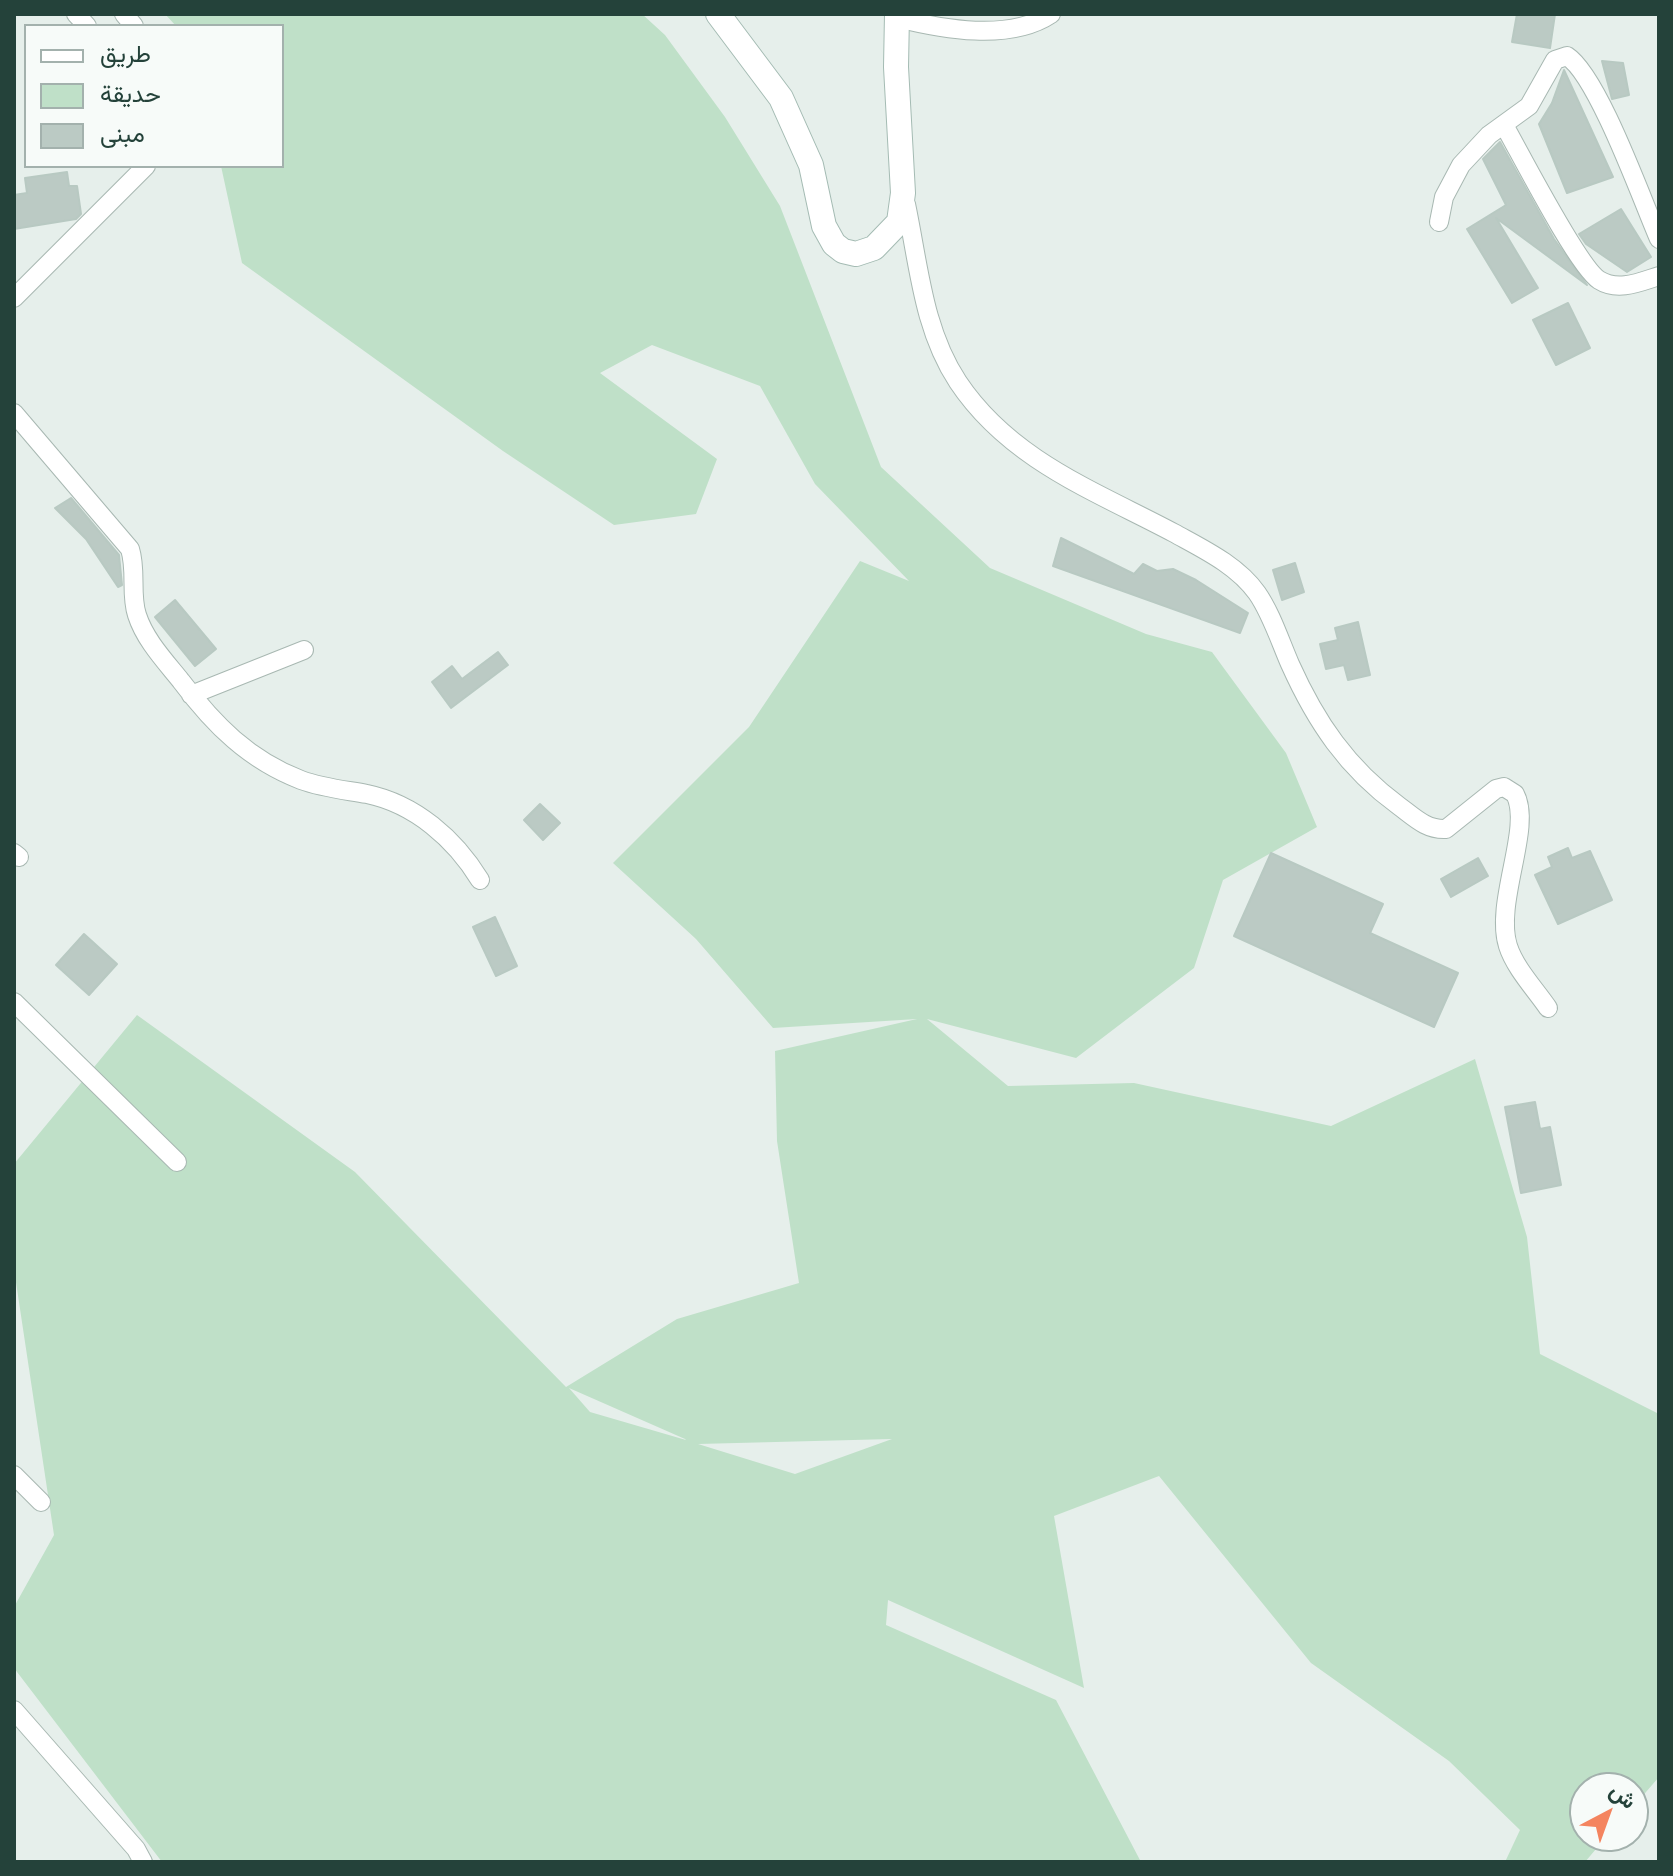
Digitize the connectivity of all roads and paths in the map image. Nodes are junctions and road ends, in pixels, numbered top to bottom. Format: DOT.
graph roads {
  1 [pos="718,14"];
  2 [pos="1051,14"];
  3 [pos="897,16"];
  4 [pos="1504,125"];
  5 [pos="144,168"];
  6 [pos="903,193"];
  7 [pos="1439,222"];
  8 [pos="1659,239"];
  9 [pos="1659,276"];
  10 [pos="14,298"];
  11 [pos="14,413"];
  12 [pos="304,650"];
  13 [pos="191,695"];
  14 [pos="480,880"];
  15 [pos="14,1002"];
  16 [pos="1548,1008"];
  17 [pos="177,1162"];
  18 [pos="14,1475"];
  19 [pos="41,1502"];
  20 [pos="14,1710"];
  21 [pos="143,1862"];
  1 -- 6 [label="main road"];
  2 -- 3 [label="street"];
  3 -- 6 [label="main road"];
  4 -- 7 [label="street"];
  4 -- 8 [label="street"];
  4 -- 9 [label="street"];
  5 -- 10 [label="street"];
  6 -- 16 [label="street"];
  11 -- 13 [label="street"];
  12 -- 13 [label="street"];
  13 -- 14 [label="street"];
  15 -- 17 [label="street"];
  18 -- 19 [label="street"];
  20 -- 21 [label="street"];
}
